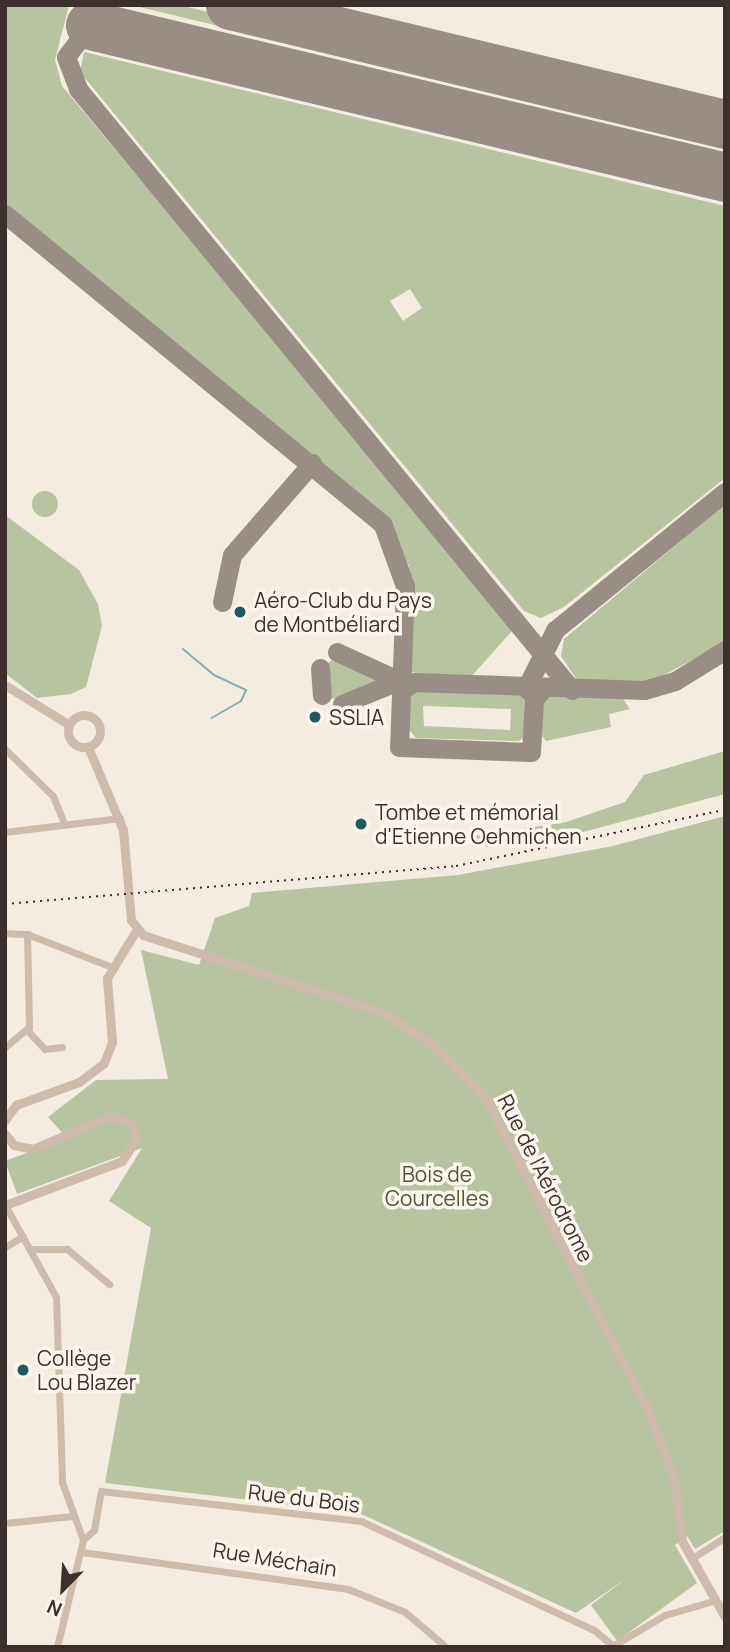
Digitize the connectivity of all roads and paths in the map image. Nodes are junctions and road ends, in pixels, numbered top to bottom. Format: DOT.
graph roads {
  1 [pos="5,685"];
  2 [pos="68,724"];
  3 [pos="89,747"];
  4 [pos="5,749"];
  5 [pos="120,818"];
  6 [pos="64,823"];
  7 [pos="5,832"];
  8 [pos="137,929"];
  9 [pos="5,933"];
  10 [pos="27,934"];
  11 [pos="112,967"];
  12 [pos="27,1030"];
  13 [pos="5,1047"];
  14 [pos="62,1047"];
  15 [pos="5,1120"];
  16 [pos="5,1134"];
  17 [pos="5,1205"];
  18 [pos="23,1236"];
  19 [pos="5,1247"];
  20 [pos="31,1249"];
  21 [pos="109,1284"];
  22 [pos="72,1516"];
  23 [pos="5,1522"];
  24 [pos="725,1537"];
  25 [pos="83,1540"];
  26 [pos="82,1552"];
  27 [pos="691,1559"];
  28 [pos="716,1600"];
  29 [pos="725,1617"];
  30 [pos="614,1646"];
  31 [pos="57,1647"];
  32 [pos="446,1647"];
  1 -- 2 [label="street"];
  2 -- 3 [label="street"];
  2 -- 3 [label="street"];
  3 -- 5 [label="street"];
  4 -- 6 [label="street"];
  5 -- 6 [label="street"];
  5 -- 8 [label="street"];
  6 -- 7 [label="street"];
  8 -- 11 [label="street"];
  8 -- 27 [label="street, Rue de l'Aérodrome"];
  9 -- 10 [label="street"];
  10 -- 11 [label="street"];
  10 -- 12 [label="street"];
  11 -- 15 [label="street"];
  12 -- 13 [label="street"];
  12 -- 14 [label="street"];
  16 -- 17 [label="street"];
  17 -- 18 [label="street"];
  18 -- 19 [label="street"];
  18 -- 20 [label="street"];
  20 -- 21 [label="street"];
  20 -- 22 [label="street"];
  22 -- 23 [label="street"];
  22 -- 25 [label="street"];
  24 -- 27 [label="street"];
  25 -- 26 [label="street"];
  25 -- 30 [label="street, Rue du Bois"];
  26 -- 31 [label="street"];
  26 -- 32 [label="street, Rue Méchain"];
  27 -- 28 [label="street, Rue de l'Aérodrome"];
  28 -- 29 [label="street, Rue de l'Aérodrome"];
  28 -- 30 [label="street, Rue du Bois"];
}
